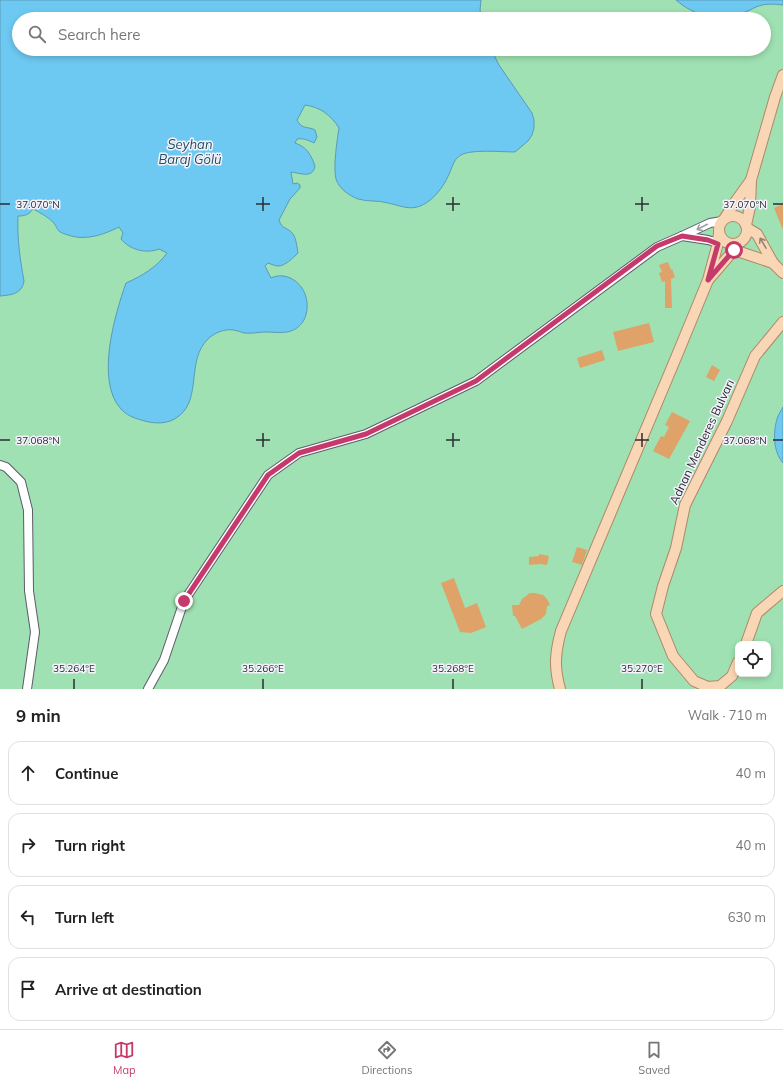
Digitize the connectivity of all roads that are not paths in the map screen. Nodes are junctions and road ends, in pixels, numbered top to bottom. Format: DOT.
graph roads {
  1 [pos="783,75"];
  2 [pos="751,180"];
  3 [pos="724,220"];
  4 [pos="747,227"];
  5 [pos="719,232"];
  6 [pos="682,236"];
  7 [pos="718,244"];
  8 [pos="736,246"];
  9 [pos="773,263"];
  10 [pos="783,273"];
  11 [pos="708,280"];
  12 [pos="783,322"];
  13 [pos="0,465"];
  14 [pos="783,591"];
  15 [pos="747,641"];
  16 [pos="735,669"];
  17 [pos="27,689"];
  18 [pos="148,689"];
  19 [pos="560,689"];
  1 -- 2 [label="main road"];
  2 -- 3 [label="main road"];
  2 -- 4 [label="main road"];
  3 -- 4 [label="main road"];
  3 -- 5 [label="main road"];
  3 -- 6 [label="street, one-way"];
  4 -- 8 [label="main road"];
  9 -- 4 [label="main road, one-way"];
  5 -- 7 [label="main road"];
  5 -- 8 [label="main road"];
  6 -- 7 [label="street"];
  6 -- 18 [label="street"];
  7 -- 11 [label="main road"];
  8 -- 9 [label="main road"];
  8 -- 11 [label="main road"];
  9 -- 10 [label="main road"];
  11 -- 19 [label="main road"];
  12 -- 16 [label="main road, Adnan Menderes Bulvarı"];
  13 -- 17 [label="street"];
  14 -- 15 [label="main road"];
}
